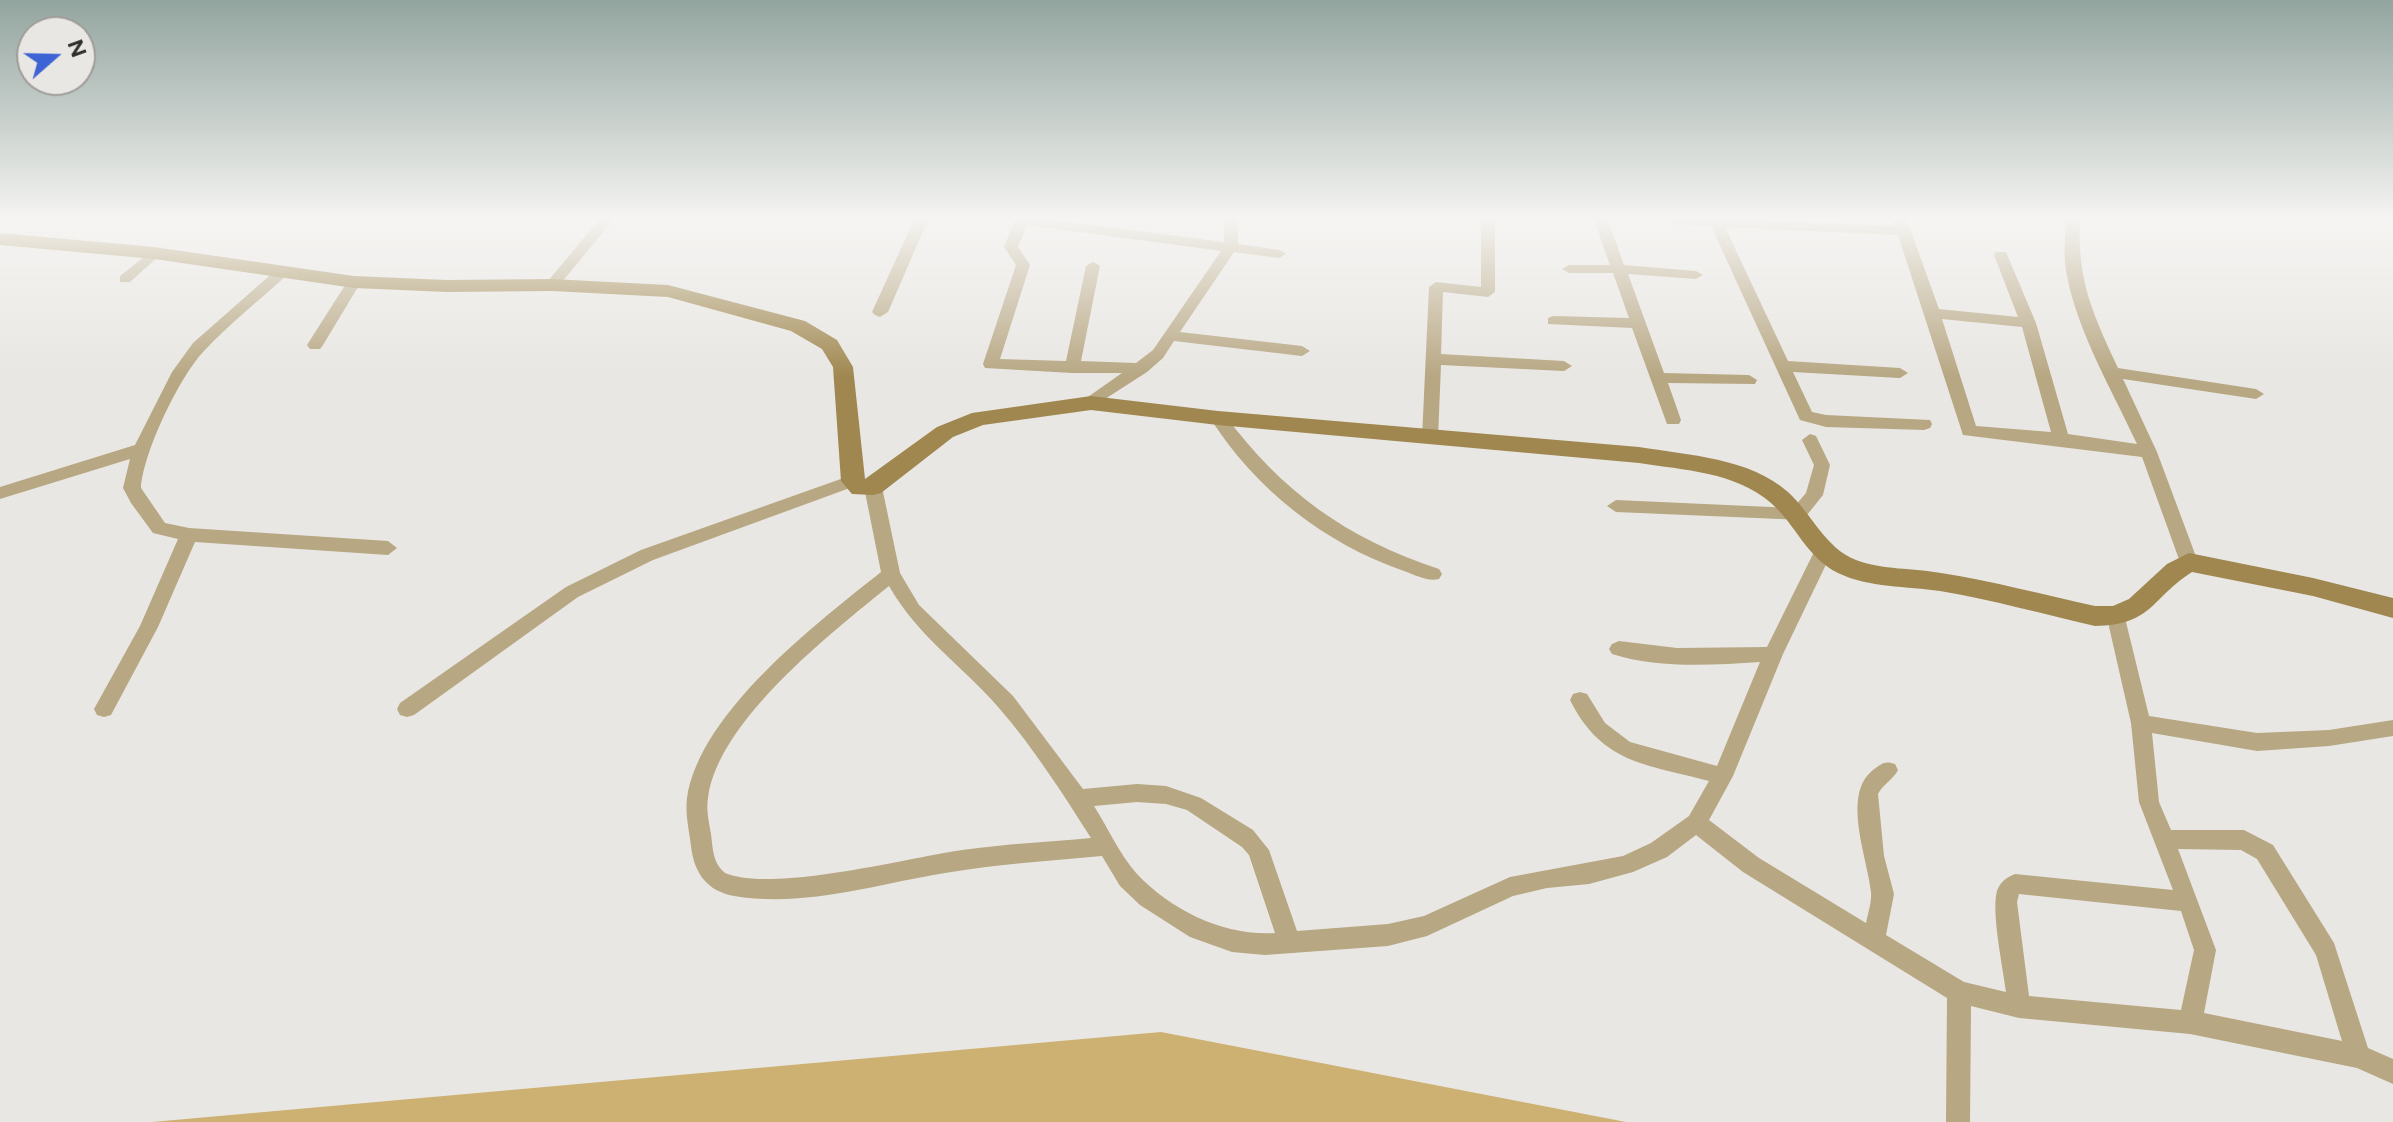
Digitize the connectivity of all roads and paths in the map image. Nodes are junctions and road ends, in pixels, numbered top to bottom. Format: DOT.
graph roads {
  1 [pos="132,272"];
  2 [pos="282,272"];
  3 [pos="285,272"];
  4 [pos="563,272"];
  5 [pos="898,272"];
  6 [pos="1021,272"];
  7 [pos="1092,272"];
  8 [pos="1213,272"];
  9 [pos="1488,272"];
  10 [pos="1620,272"];
  11 [pos="1662,272"];
  12 [pos="1740,272"];
  13 [pos="1919,272"];
  14 [pos="2008,272"];
  15 [pos="2073,272"];
  16 [pos="1696,275"];
  17 [pos="125,279"];
  18 [pos="354,282"];
  19 [pos="552,285"];
  20 [pos="880,312"];
  21 [pos="1933,313"];
  22 [pos="1553,321"];
  23 [pos="1638,323"];
  24 [pos="2028,323"];
  25 [pos="1170,336"];
  26 [pos="315,345"];
  27 [pos="1302,351"];
  28 [pos="1433,359"];
  29 [pos="1564,366"];
  30 [pos="1785,366"];
  31 [pos="1072,368"];
  32 [pos="1141,368"];
  33 [pos="2112,372"];
  34 [pos="1900,373"];
  35 [pos="1658,378"];
  36 [pos="1749,380"];
  37 [pos="2256,394"];
  38 [pos="1091,403"];
  39 [pos="1218,418"];
  40 [pos="1673,420"];
  41 [pos="1924,424"];
  42 [pos="1430,438"];
  43 [pos="2061,439"];
  44 [pos="1810,440"];
  45 [pos="141,449"];
  46 [pos="2149,452"];
  47 [pos="862,484"];
  48 [pos="0,493"];
  49 [pos="1616,506"];
  50 [pos="1797,515"];
  51 [pos="189,535"];
  52 [pos="388,548"];
  53 [pos="1823,552"];
  54 [pos="2189,562"];
  55 [pos="891,574"];
  56 [pos="1433,574"];
  57 [pos="2393,608"];
  58 [pos="2116,618"];
  59 [pos="1619,649"];
  60 [pos="1773,654"];
  61 [pos="1580,700"];
  62 [pos="104,709"];
  63 [pos="407,709"];
  64 [pos="2141,723"];
  65 [pos="2393,728"];
  66 [pos="1888,770"];
  67 [pos="1723,776"];
  68 [pos="1078,799"];
  69 [pos="1696,823"];
  70 [pos="2163,839"];
  71 [pos="1106,846"];
  72 [pos="2189,902"];
  73 [pos="1874,938"];
  74 [pos="1290,943"];
  75 [pos="1959,992"];
  76 [pos="2019,1007"];
  77 [pos="2190,1022"];
  78 [pos="2359,1056"];
  79 [pos="2393,1072"];
  80 [pos="1958,1122"];
  1 -- 17 [label="street"];
  2 -- 45 [label="street"];
  3 -- 18 [label="street"];
  4 -- 19 [label="street"];
  5 -- 20 [label="street"];
  6 -- 31 [label="street"];
  7 -- 31 [label="street"];
  8 -- 25 [label="street"];
  9 -- 28 [label="street"];
  10 -- 23 [label="street"];
  11 -- 16 [label="street"];
  12 -- 30 [label="street"];
  13 -- 21 [label="street"];
  14 -- 24 [label="street"];
  15 -- 33 [label="street"];
  18 -- 19 [label="street"];
  18 -- 26 [label="street"];
  19 -- 47 [label="street"];
  21 -- 24 [label="street"];
  21 -- 43 [label="street"];
  22 -- 23 [label="street"];
  23 -- 35 [label="street"];
  24 -- 43 [label="street"];
  25 -- 27 [label="street"];
  25 -- 32 [label="street"];
  28 -- 29 [label="street"];
  28 -- 42 [label="street"];
  30 -- 34 [label="street"];
  30 -- 41 [label="street"];
  31 -- 32 [label="street"];
  32 -- 38 [label="street"];
  33 -- 37 [label="street"];
  33 -- 46 [label="street"];
  35 -- 36 [label="street"];
  35 -- 40 [label="street"];
  38 -- 39 [label="street"];
  38 -- 47 [label="street"];
  39 -- 42 [label="street"];
  39 -- 56 [label="street"];
  42 -- 50 [label="street"];
  43 -- 46 [label="street"];
  44 -- 50 [label="street"];
  45 -- 48 [label="street"];
  45 -- 51 [label="street"];
  46 -- 54 [label="street"];
  47 -- 55 [label="street"];
  47 -- 63 [label="street"];
  49 -- 50 [label="street"];
  50 -- 53 [label="street"];
  51 -- 52 [label="street"];
  51 -- 62 [label="street"];
  53 -- 58 [label="street"];
  53 -- 60 [label="street"];
  54 -- 57 [label="street"];
  54 -- 58 [label="street"];
  55 -- 68 [label="street"];
  55 -- 71 [label="street"];
  58 -- 64 [label="street"];
  59 -- 60 [label="street"];
  60 -- 67 [label="street"];
  61 -- 67 [label="street"];
  64 -- 65 [label="street"];
  64 -- 70 [label="street"];
  66 -- 73 [label="street"];
  67 -- 69 [label="street"];
  68 -- 71 [label="street"];
  68 -- 74 [label="street"];
  69 -- 73 [label="street"];
  69 -- 74 [label="street"];
  70 -- 72 [label="street"];
  70 -- 78 [label="street"];
  71 -- 74 [label="street"];
  72 -- 76 [label="street"];
  72 -- 77 [label="street"];
  73 -- 75 [label="street"];
  75 -- 76 [label="street"];
  75 -- 80 [label="street"];
  76 -- 77 [label="street"];
  77 -- 78 [label="street"];
  78 -- 79 [label="street"];
}
